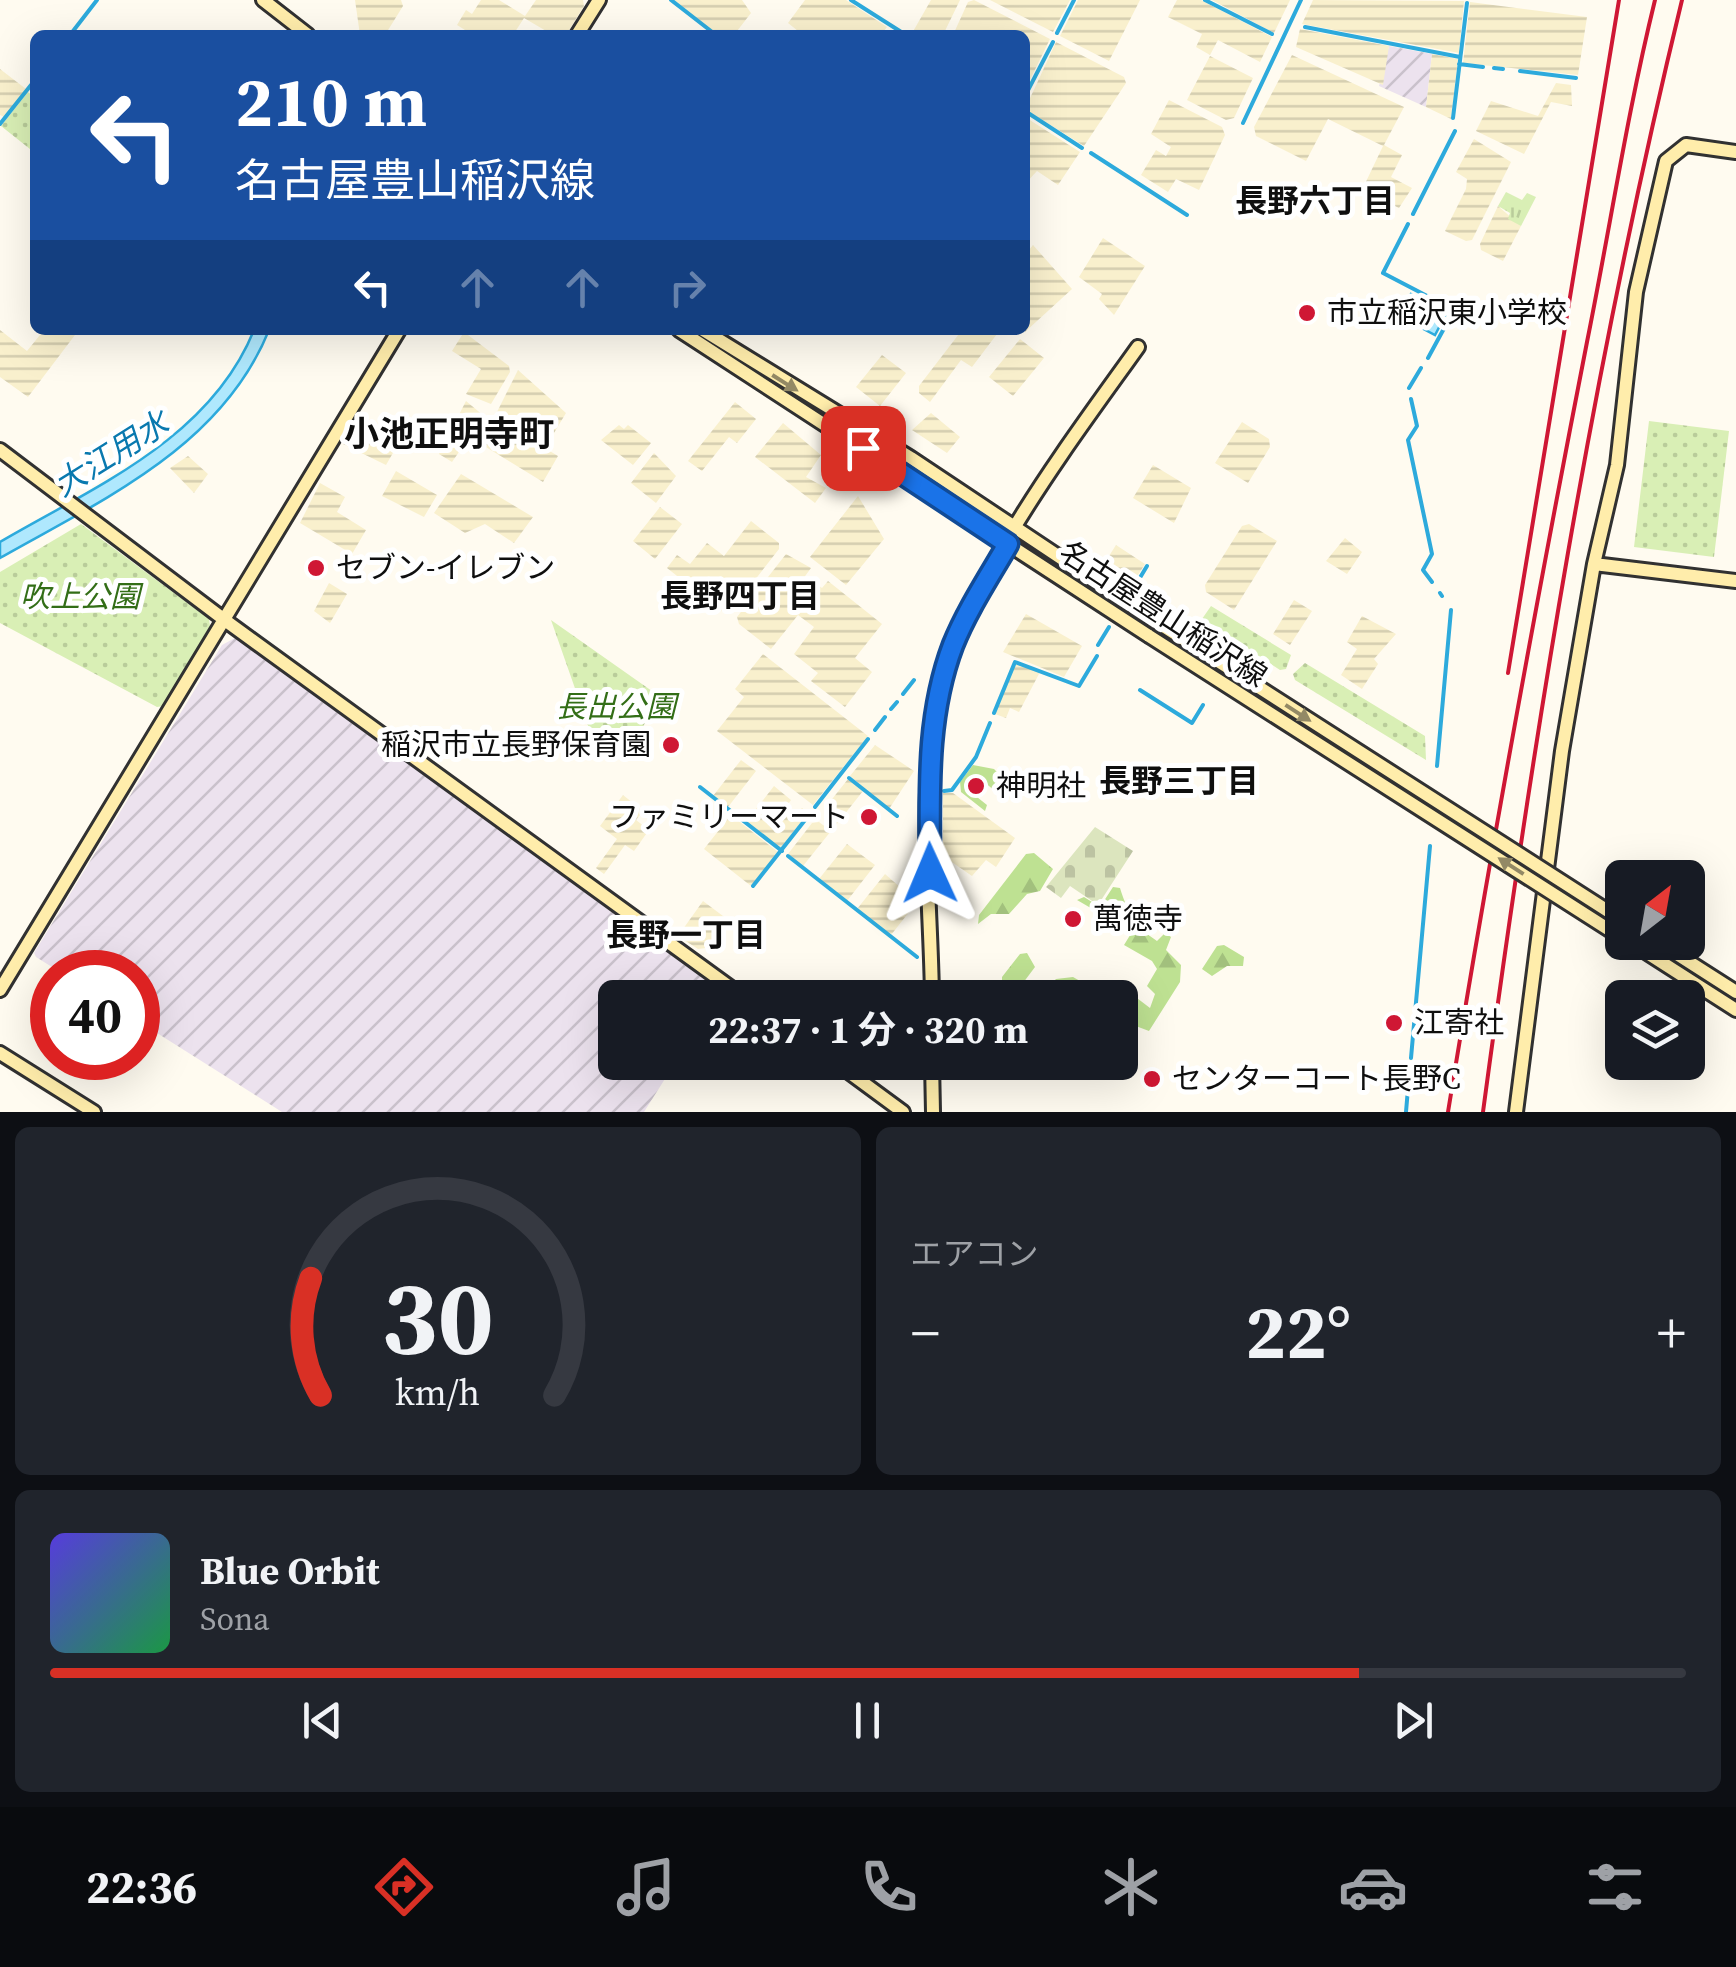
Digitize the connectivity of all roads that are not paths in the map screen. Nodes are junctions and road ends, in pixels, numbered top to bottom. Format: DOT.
graph roads {
  1 [pos="263,0"];
  2 [pos="599,0"];
  3 [pos="302,30"];
  4 [pos="580,30"];
  5 [pos="1736,152"];
  6 [pos="396,335"];
  7 [pos="687,335"];
  8 [pos="711,335"];
  9 [pos="1138,347"];
  10 [pos="0,450"];
  11 [pos="1017,529"];
  12 [pos="1008,544"];
  13 [pos="1594,564"];
  14 [pos="1736,580"];
  15 [pos="226,620"];
  16 [pos="1605,909"];
  17 [pos="1605,927"];
  18 [pos="1657,960"];
  19 [pos="1686,960"];
  20 [pos="720,980"];
  21 [pos="932,980"];
  22 [pos="0,990"];
  23 [pos="1736,992"];
  24 [pos="1736,1010"];
  25 [pos="0,1054"];
  26 [pos="859,1080"];
  27 [pos="932,1080"];
  28 [pos="94,1112"];
  29 [pos="903,1112"];
  30 [pos="933,1112"];
  31 [pos="1516,1112"];
  1 -- 3 [label="street"];
  2 -- 4 [label="street"];
  5 -- 13 [label="street"];
  6 -- 15 [label="street"];
  7 -- 12 [label="street, 名古屋豊山稲沢線"];
  8 -- 11 [label="street, 名古屋豊山稲沢線, one-way"];
  9 -- 11 [label="street"];
  10 -- 15 [label="street"];
  11 -- 12 [label="street"];
  11 -- 16 [label="street, 名古屋豊山稲沢線, one-way, bridge"];
  17 -- 12 [label="street, 名古屋豊山稲沢線, one-way, bridge"];
  12 -- 21 [label="street"];
  13 -- 14 [label="street"];
  13 -- 31 [label="street"];
  15 -- 20 [label="street"];
  15 -- 22 [label="street"];
  18 -- 24 [label="street"];
  19 -- 23 [label="street"];
  25 -- 28 [label="street"];
  26 -- 29 [label="street"];
  27 -- 30 [label="street"];
}
